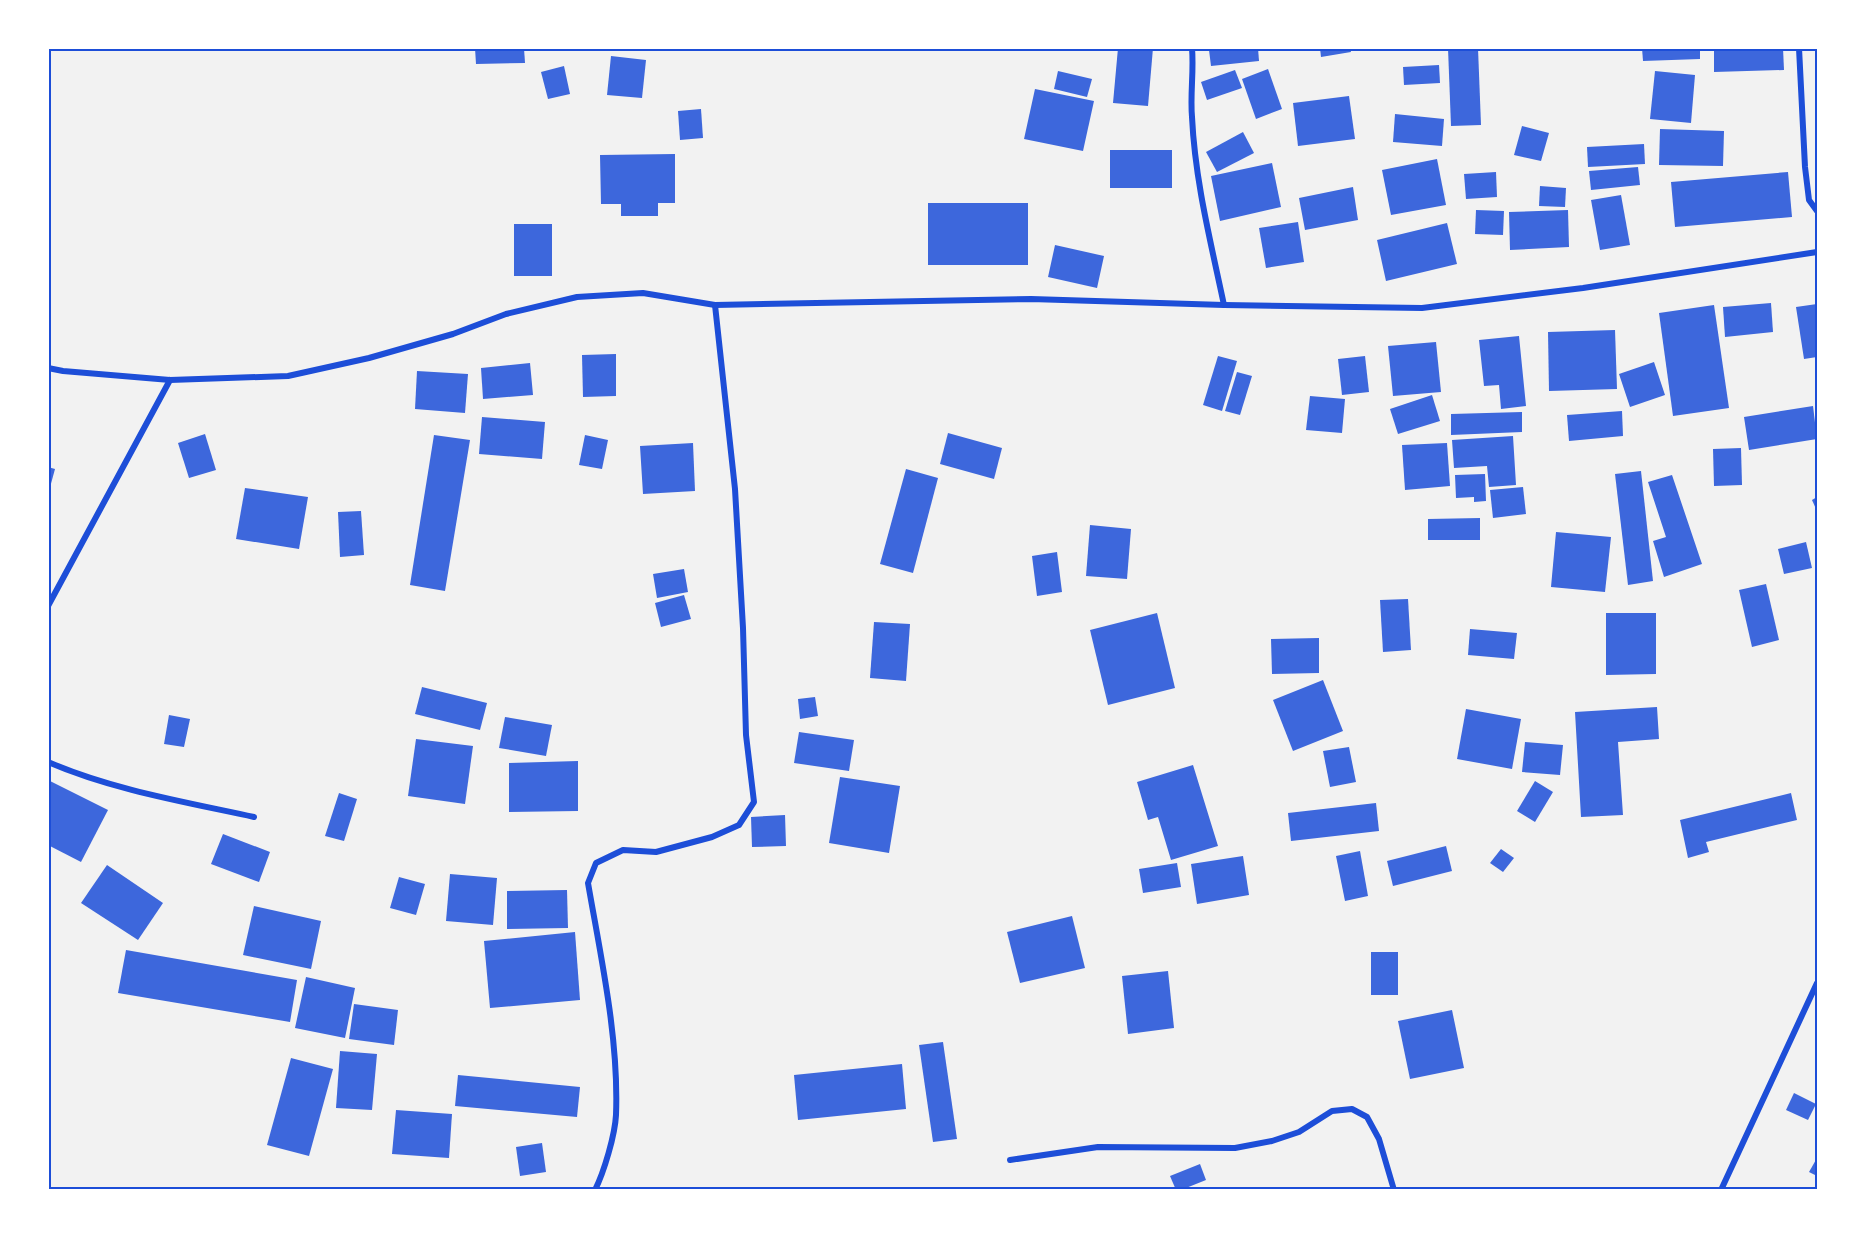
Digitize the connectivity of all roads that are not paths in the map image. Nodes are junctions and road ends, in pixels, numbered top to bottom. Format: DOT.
graph roads {
  1 [pos="1192,48"];
  2 [pos="1799,48"];
  3 [pos="1817,211"];
  4 [pos="1817,252"];
  5 [pos="715,304"];
  6 [pos="1224,305"];
  7 [pos="48,368"];
  8 [pos="170,380"];
  9 [pos="48,606"];
  10 [pos="48,762"];
  11 [pos="254,817"];
  12 [pos="1817,983"];
  13 [pos="1010,1160"];
  14 [pos="594,1190"];
  15 [pos="1394,1190"];
  16 [pos="1721,1190"];
  1 -- 6 [label="street"];
  2 -- 3 [label="street"];
  4 -- 6 [label="street"];
  5 -- 6 [label="street"];
  5 -- 8 [label="street"];
  5 -- 14 [label="street"];
  7 -- 8 [label="street"];
  8 -- 9 [label="street"];
  10 -- 11 [label="street"];
  12 -- 16 [label="street"];
  13 -- 15 [label="street"];
}
